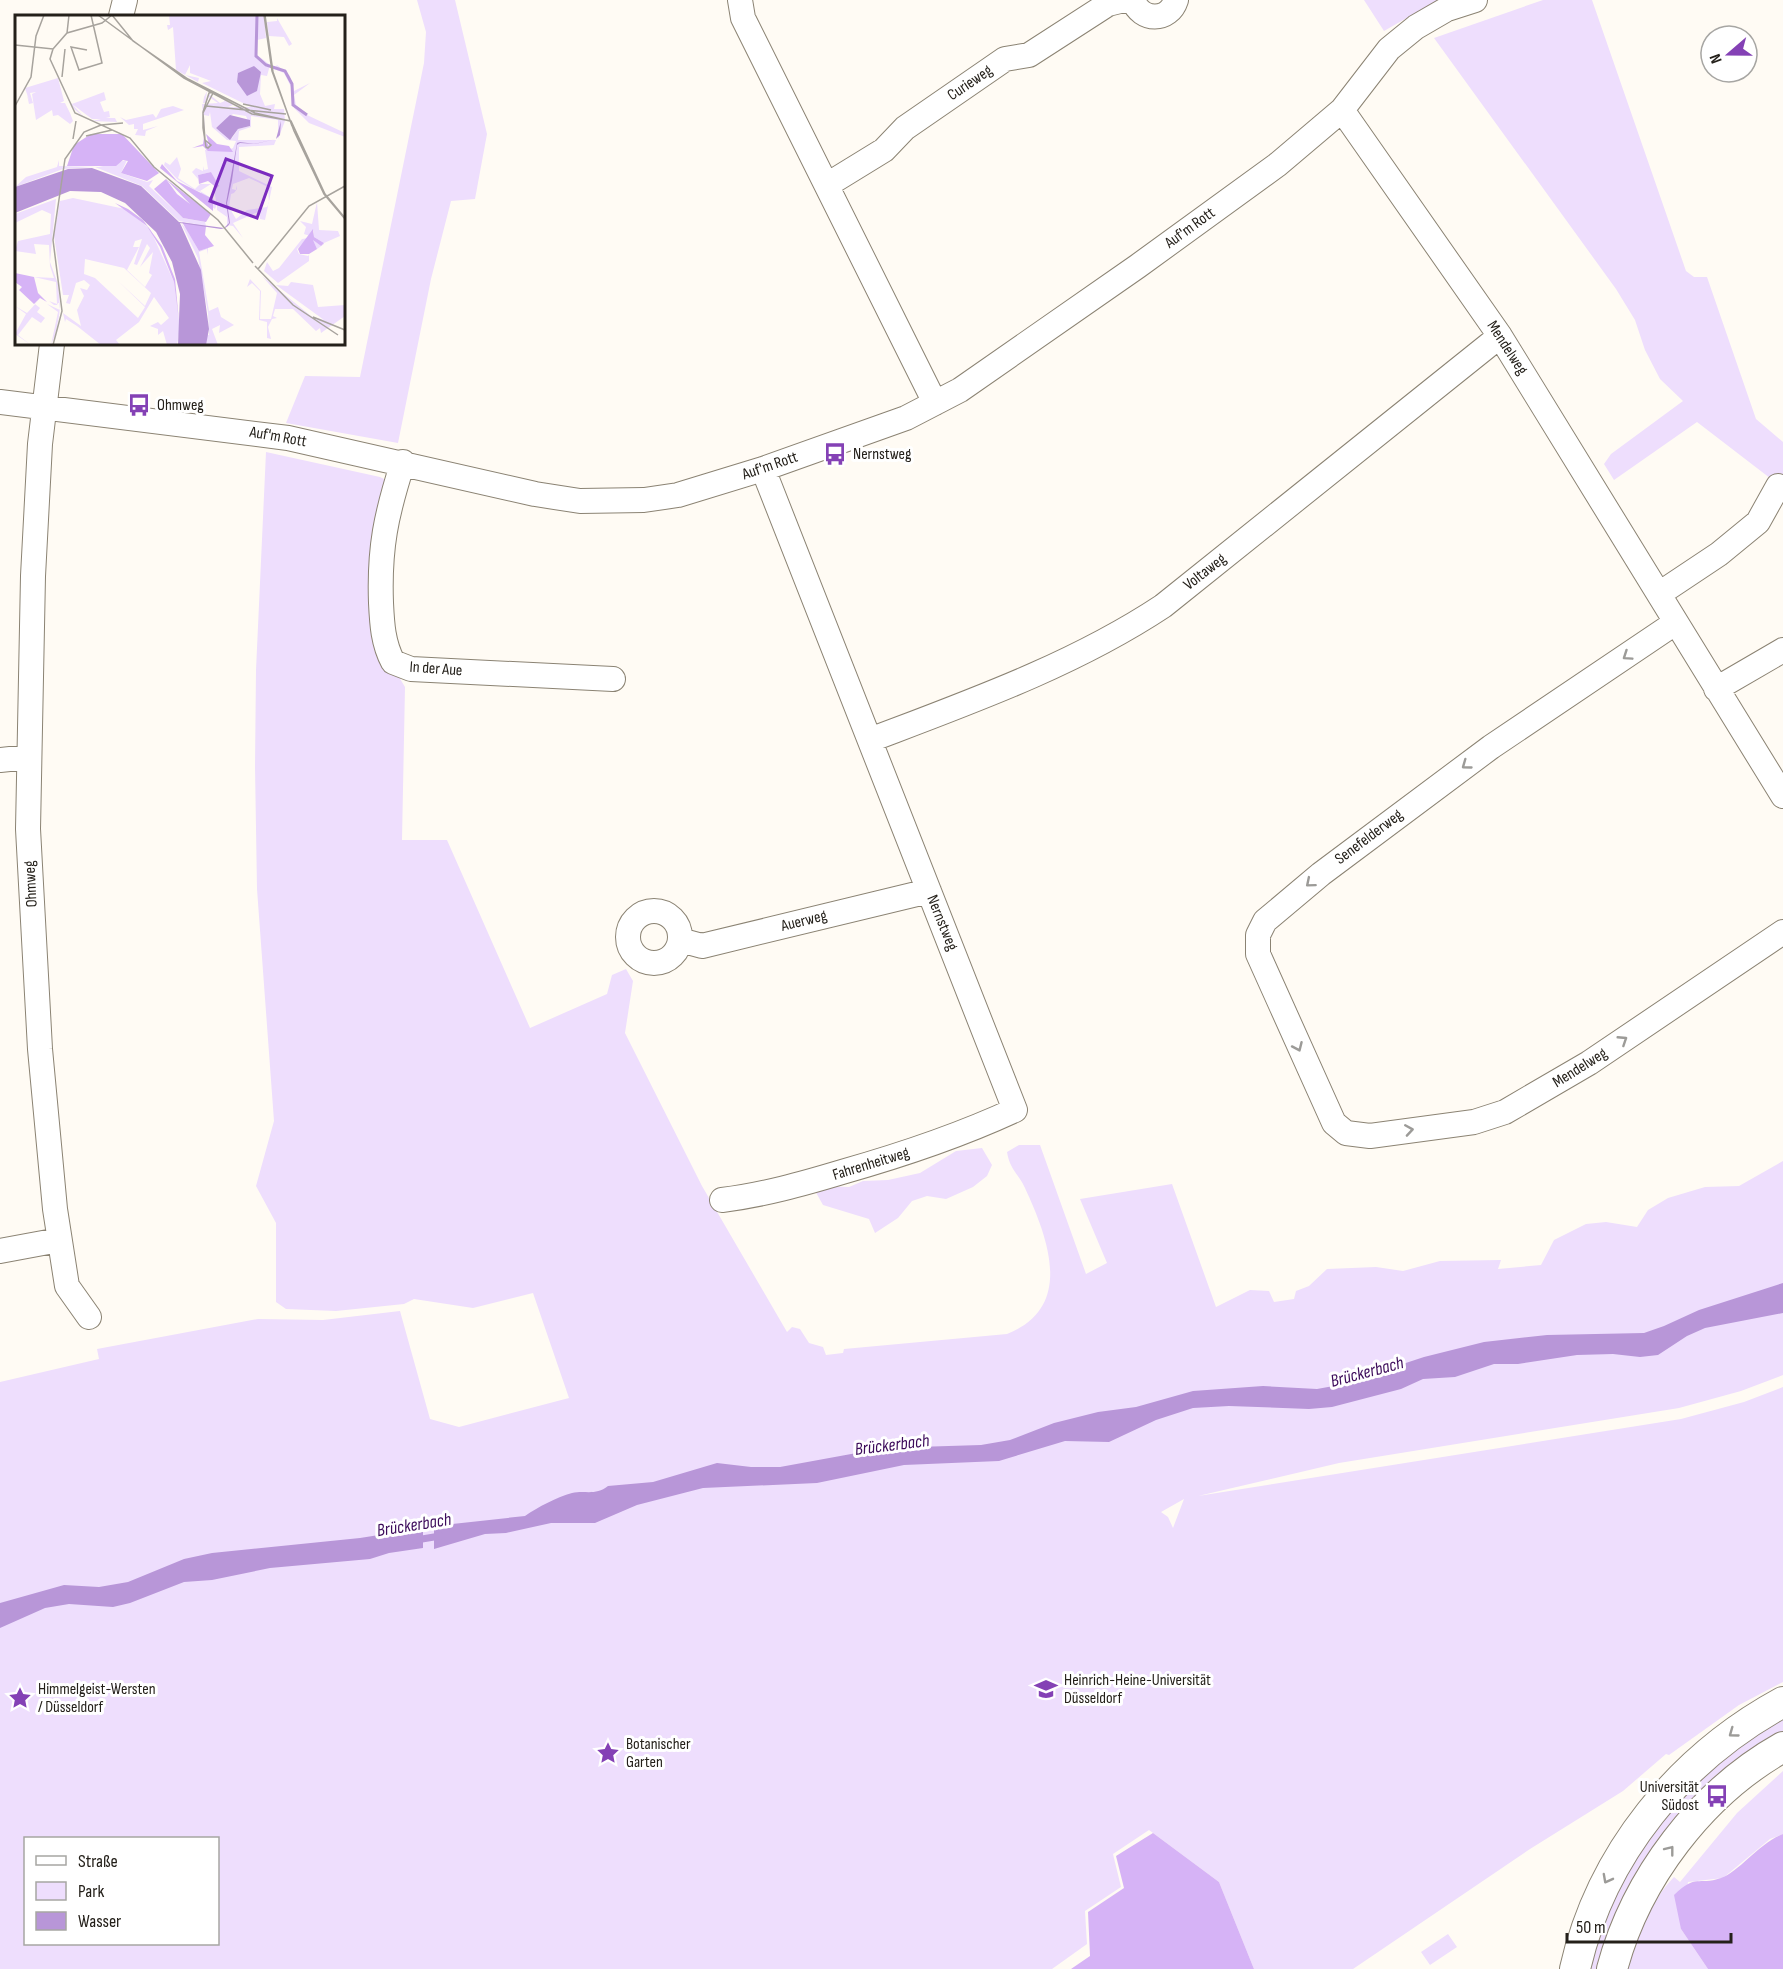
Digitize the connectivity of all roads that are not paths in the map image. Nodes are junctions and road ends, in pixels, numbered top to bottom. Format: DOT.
graph roads {
  1 [pos="125,0"];
  2 [pos="740,0"];
  3 [pos="1124,0"];
  4 [pos="1133,0"];
  5 [pos="1176,0"];
  6 [pos="1475,0"];
  7 [pos="121,15"];
  8 [pos="1342,110"];
  9 [pos="826,185"];
  10 [pos="1500,336"];
  11 [pos="52,345"];
  12 [pos="0,402"];
  13 [pos="935,404"];
  14 [pos="44,407"];
  15 [pos="403,462"];
  16 [pos="763,469"];
  17 [pos="1778,486"];
  18 [pos="1659,594"];
  19 [pos="1676,623"];
  20 [pos="1783,650"];
  21 [pos="613,679"];
  22 [pos="1716,689"];
  23 [pos="870,740"];
  24 [pos="28,757"];
  25 [pos="0,760"];
  26 [pos="1782,791"];
  27 [pos="929,891"];
  28 [pos="1783,932"];
  29 [pos="680,940"];
  30 [pos="1015,1110"];
  31 [pos="1351,1135"];
  32 [pos="722,1200"];
  33 [pos="59,1240"];
  34 [pos="0,1251"];
  35 [pos="89,1317"];
  36 [pos="1783,1702"];
  37 [pos="1783,1747"];
  38 [pos="1575,1969"];
  39 [pos="1612,1969"];
  1 -- 7 [label="street"];
  2 -- 9 [label="street"];
  3 -- 9 [label="street, Curieweg"];
  4 -- 5 [label="street"];
  6 -- 8 [label="street, Auf'm Rott"];
  8 -- 10 [label="street, Mendelweg"];
  8 -- 13 [label="street, Auf'm Rott"];
  9 -- 13 [label="street"];
  10 -- 18 [label="street, Mendelweg"];
  10 -- 23 [label="street, Voltaweg"];
  11 -- 14 [label="street, Ohmweg"];
  12 -- 14 [label="street, Auf'm Rott"];
  13 -- 16 [label="street, Auf'm Rott"];
  14 -- 15 [label="street, Auf'm Rott"];
  14 -- 24 [label="street, Ohmweg"];
  15 -- 16 [label="street, Auf'm Rott"];
  15 -- 21 [label="street, In der Aue"];
  16 -- 23 [label="street, Nernstweg"];
  17 -- 18 [label="street"];
  18 -- 19 [label="street, Mendelweg"];
  19 -- 22 [label="street, Mendelweg"];
  19 -- 31 [label="street, Senefelderweg, one-way"];
  20 -- 22 [label="street"];
  22 -- 26 [label="street, Mendelweg"];
  23 -- 27 [label="street, Nernstweg"];
  24 -- 25 [label="street"];
  24 -- 33 [label="street, Ohmweg"];
  27 -- 29 [label="street, Auerweg"];
  27 -- 30 [label="street, Nernstweg"];
  31 -- 28 [label="street, Mendelweg, one-way"];
  30 -- 32 [label="street, Fahrenheitweg"];
  33 -- 34 [label="street"];
  33 -- 35 [label="street, Ohmweg"];
  36 -- 38 [label="street, one-way"];
  39 -- 37 [label="street, one-way"];
}
